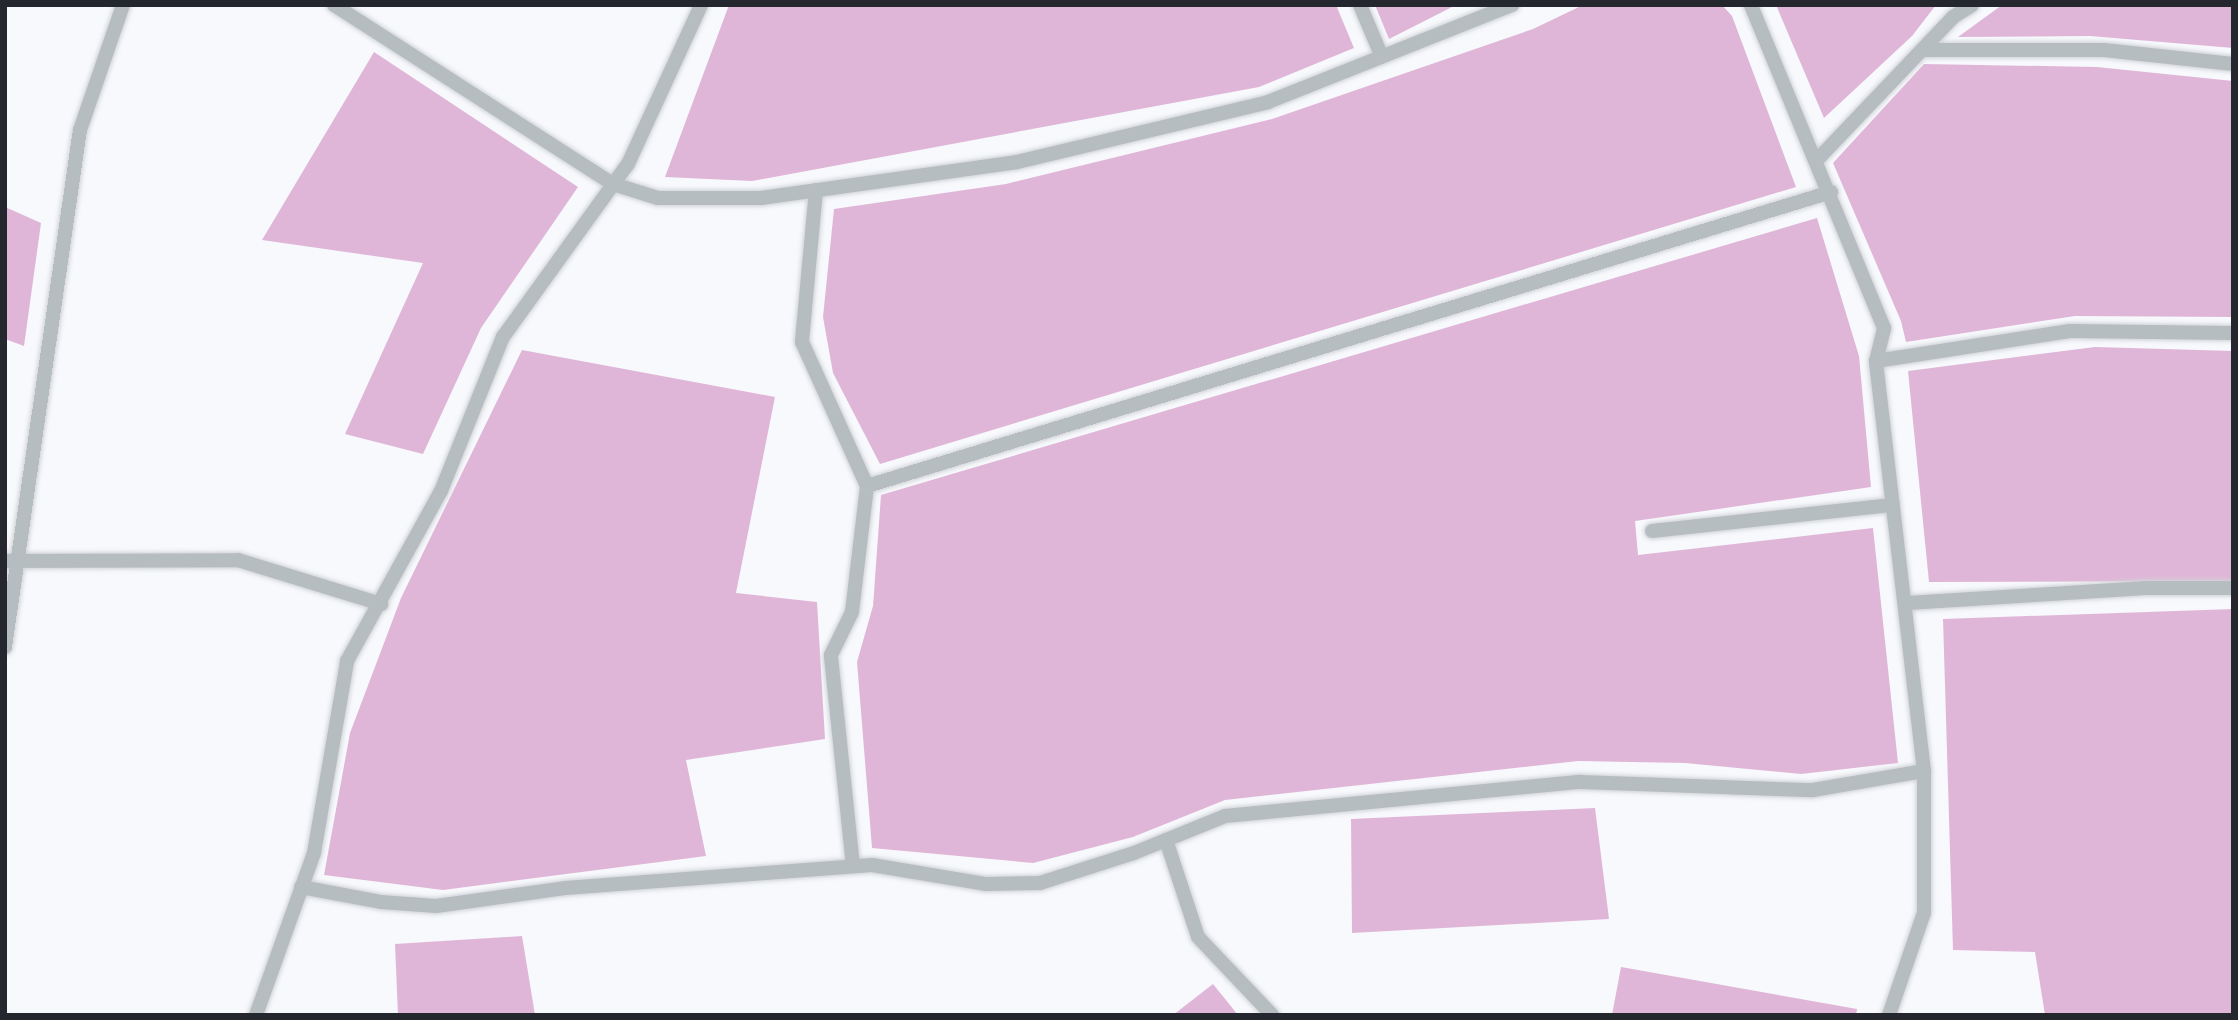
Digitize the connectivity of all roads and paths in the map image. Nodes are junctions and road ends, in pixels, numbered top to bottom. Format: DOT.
graph roads {
  1 [pos="123,5"];
  2 [pos="334,5"];
  3 [pos="701,5"];
  4 [pos="1360,5"];
  5 [pos="1512,5"];
  6 [pos="1751,5"];
  7 [pos="1972,5"];
  8 [pos="1922,50"];
  9 [pos="1382,57"];
  10 [pos="2233,64"];
  11 [pos="1817,160"];
  12 [pos="613,184"];
  13 [pos="816,190"];
  14 [pos="1831,192"];
  15 [pos="2233,333"];
  16 [pos="1876,361"];
  17 [pos="867,486"];
  18 [pos="1893,505"];
  19 [pos="1652,531"];
  20 [pos="12,561"];
  21 [pos="2233,588"];
  22 [pos="1908,603"];
  23 [pos="381,604"];
  24 [pos="5,647"];
  25 [pos="1924,771"];
  26 [pos="1166,840"];
  27 [pos="853,866"];
  28 [pos="301,887"];
  29 [pos="256,1015"];
  30 [pos="1272,1015"];
  31 [pos="1889,1015"];
  1 -- 20 [label="lane"];
  2 -- 12 [label="lane"];
  3 -- 12 [label="lane"];
  4 -- 9 [label="lane"];
  5 -- 9 [label="lane"];
  6 -- 11 [label="lane"];
  7 -- 8 [label="lane"];
  8 -- 10 [label="lane"];
  8 -- 11 [label="lane"];
  9 -- 13 [label="lane"];
  11 -- 14 [label="lane"];
  12 -- 13 [label="lane"];
  12 -- 23 [label="lane"];
  13 -- 17 [label="lane"];
  14 -- 16 [label="lane"];
  14 -- 17 [label="lane"];
  15 -- 16 [label="lane"];
  16 -- 18 [label="lane"];
  17 -- 27 [label="lane"];
  18 -- 19 [label="lane"];
  18 -- 22 [label="lane"];
  20 -- 23 [label="lane"];
  20 -- 24 [label="lane"];
  21 -- 22 [label="lane"];
  22 -- 25 [label="lane"];
  23 -- 28 [label="lane"];
  25 -- 26 [label="lane"];
  25 -- 31 [label="lane"];
  26 -- 27 [label="lane"];
  26 -- 30 [label="lane"];
  27 -- 28 [label="lane"];
  28 -- 29 [label="lane"];
}
